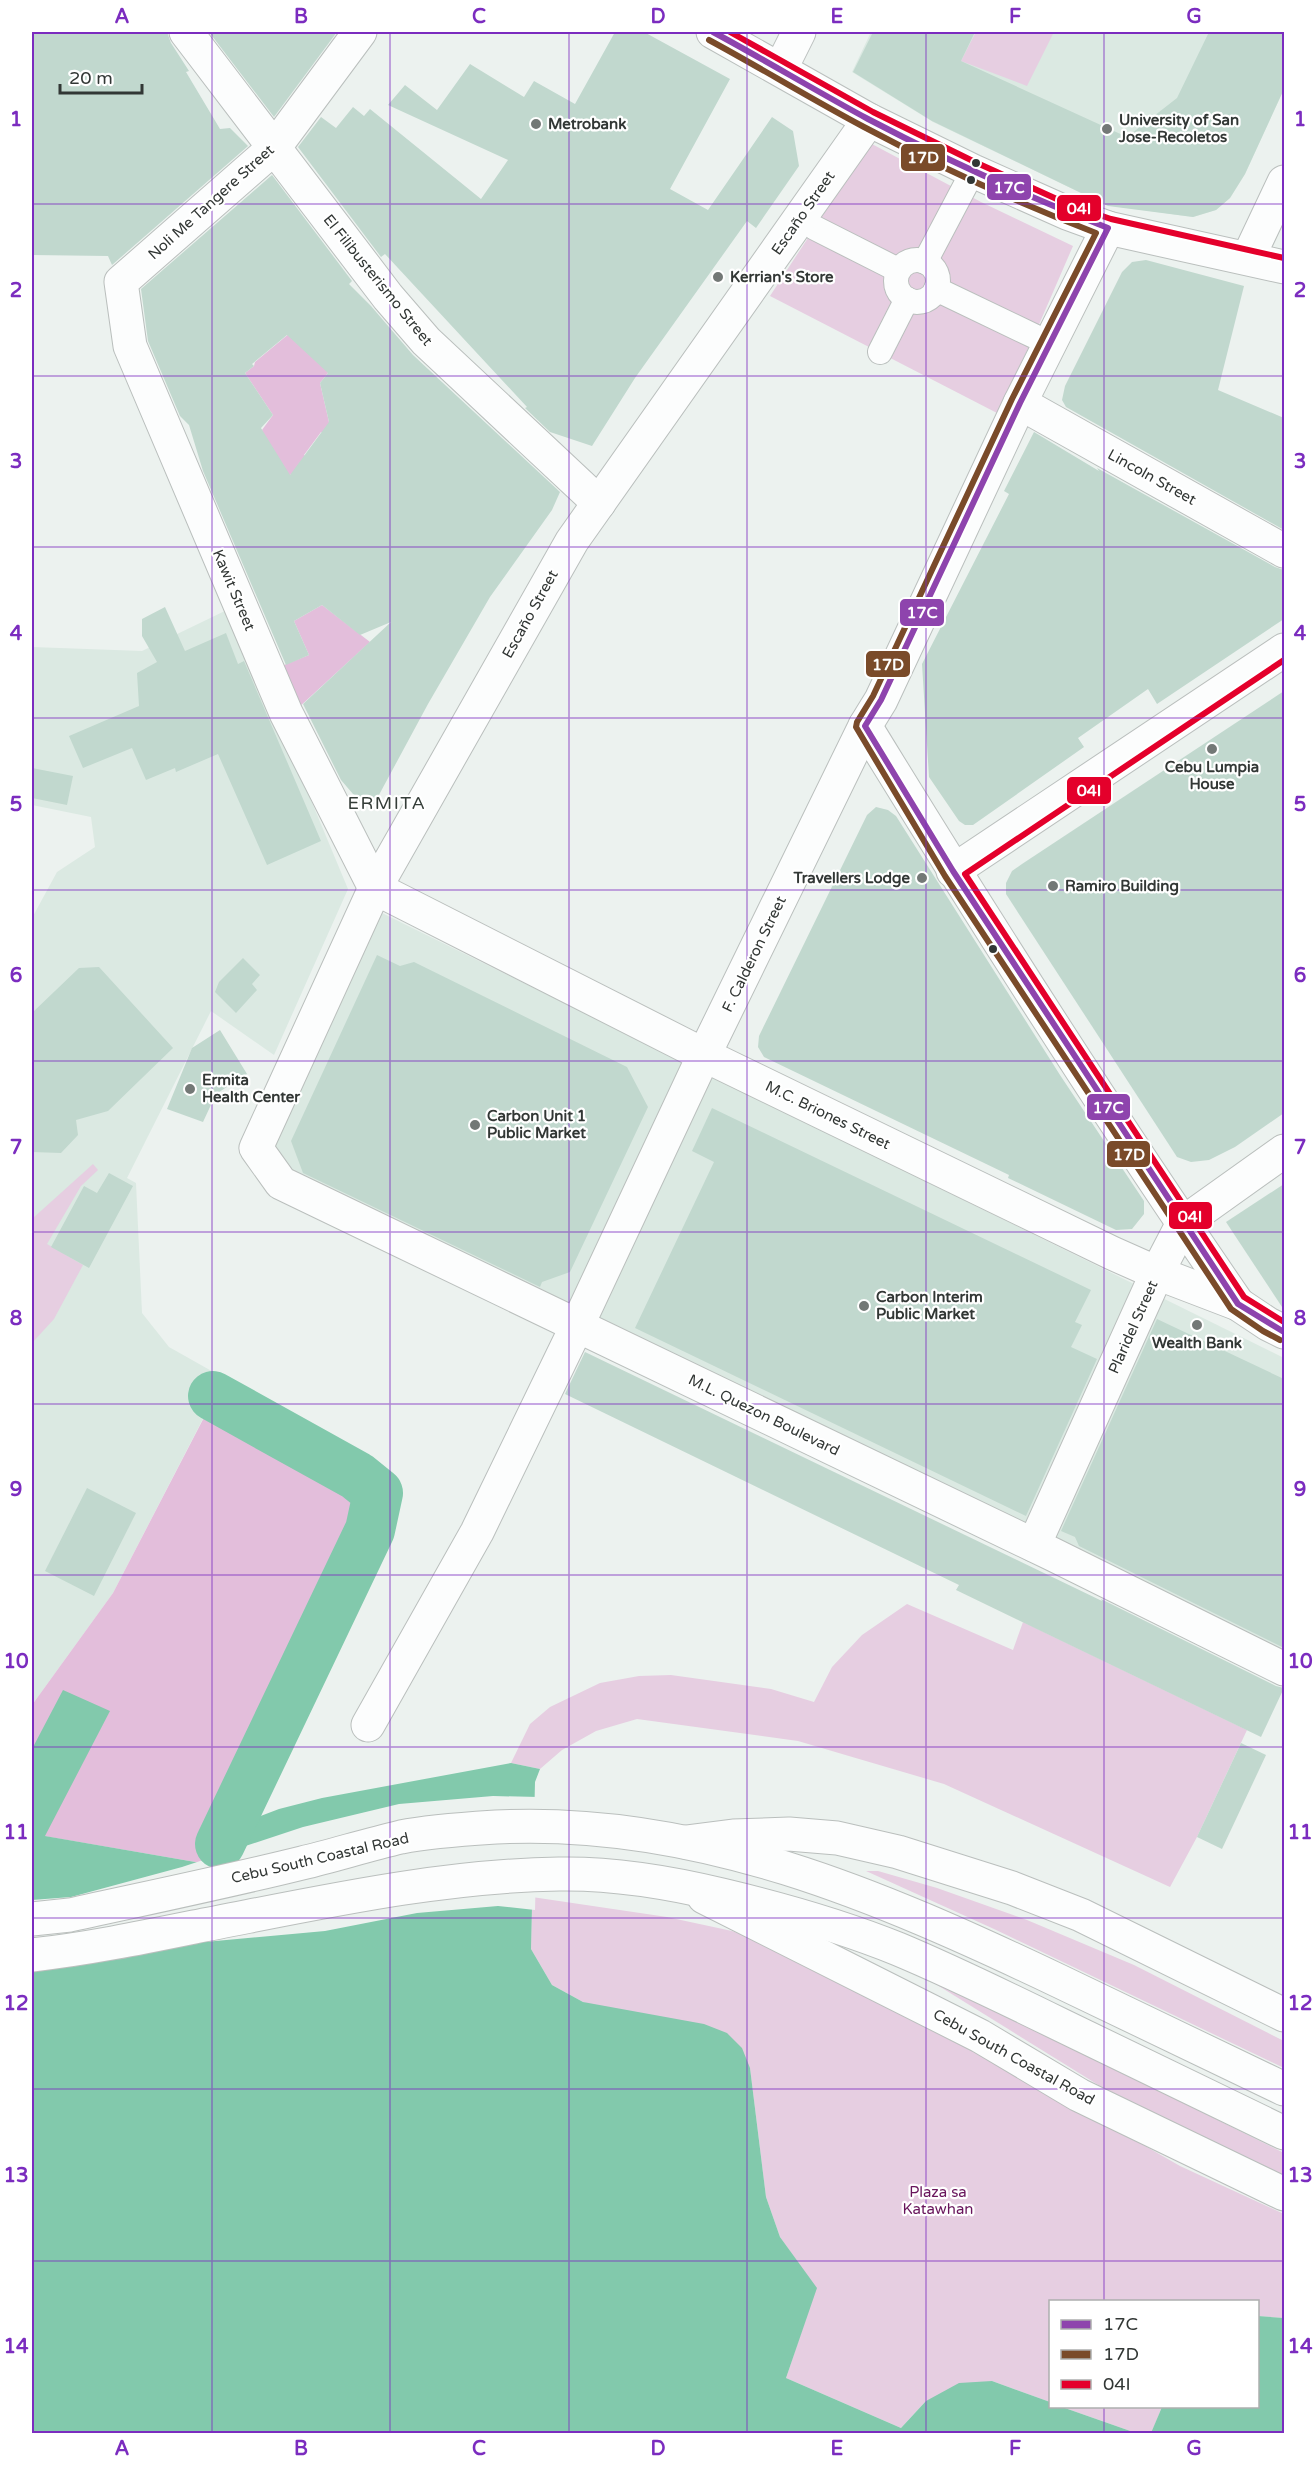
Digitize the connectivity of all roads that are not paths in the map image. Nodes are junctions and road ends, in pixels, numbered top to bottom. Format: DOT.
graph roads {
  1 [pos="186,32"];
  2 [pos="360,32"];
  3 [pos="713,32"];
  4 [pos="799,32"];
  5 [pos="781,68"];
  6 [pos="869,120"];
  7 [pos="274,148"];
  8 [pos="973,171"];
  9 [pos="1284,182"];
  10 [pos="814,228"];
  11 [pos="1108,228"];
  12 [pos="1248,258"];
  13 [pos="926,262"];
  14 [pos="1284,267"];
  15 [pos="898,270"];
  16 [pos="121,282"];
  17 [pos="936,289"];
  18 [pos="907,299"];
  19 [pos="1035,336"];
  20 [pos="880,352"];
  21 [pos="1020,403"];
  22 [pos="599,503"];
  23 [pos="1284,551"];
  24 [pos="1284,650"];
  25 [pos="865,726"];
  26 [pos="953,871"];
  27 [pos="375,888"];
  28 [pos="704,1055"];
  29 [pos="256,1148"];
  30 [pos="1284,1151"];
  31 [pos="1183,1223"];
  32 [pos="1157,1274"];
  33 [pos="1238,1304"];
  34 [pos="577,1326"];
  35 [pos="1284,1332"];
  36 [pos="1034,1545"];
  37 [pos="1284,1669"];
  38 [pos="368,1725"];
  39 [pos="679,1841"];
  40 [pos="676,1884"];
  41 [pos="32,1919"];
  42 [pos="32,1955"];
  43 [pos="1284,2015"];
  44 [pos="1284,2089"];
  45 [pos="1284,2133"];
  46 [pos="1284,2194"];
  1 -- 7 [label="main road, El Filibusterismo Street"];
  2 -- 7 [label="main road, Noli Me Tangere Street"];
  3 -- 5 [label="main road"];
  4 -- 5 [label="main road"];
  5 -- 6 [label="main road"];
  6 -- 8 [label="main road"];
  6 -- 22 [label="main road, Escaño Street"];
  7 -- 16 [label="main road, Noli Me Tangere Street"];
  7 -- 22 [label="main road, El Filibusterismo Street"];
  8 -- 11 [label="main road"];
  8 -- 13 [label="street"];
  9 -- 12 [label="main road"];
  10 -- 15 [label="street"];
  11 -- 12 [label="main road"];
  11 -- 21 [label="main road, F. Calderon Street"];
  12 -- 14 [label="main road"];
  13 -- 15 [label="street"];
  13 -- 17 [label="street"];
  15 -- 18 [label="street"];
  16 -- 27 [label="main road, Kawit Street"];
  17 -- 18 [label="street"];
  17 -- 19 [label="street"];
  18 -- 20 [label="street"];
  21 -- 23 [label="main road, Lincoln Street"];
  21 -- 25 [label="main road, F. Calderon Street"];
  22 -- 27 [label="main road, Escaño Street"];
  24 -- 26 [label="main road"];
  25 -- 26 [label="main road"];
  25 -- 28 [label="main road, F. Calderon Street"];
  26 -- 31 [label="main road"];
  27 -- 28 [label="main road, M.C. Briones Street"];
  27 -- 29 [label="main road, Escaño Street"];
  28 -- 32 [label="main road, M.C. Briones Street"];
  28 -- 34 [label="main road, F. Calderon Street"];
  29 -- 34 [label="main road, M.L. Quezon Boulevard"];
  30 -- 31 [label="main road, Plaridel Street"];
  31 -- 32 [label="main road, Plaridel Street"];
  31 -- 33 [label="main road"];
  32 -- 33 [label="main road, M.C. Briones Street"];
  32 -- 36 [label="main road, Plaridel Street"];
  33 -- 35 [label="main road, M.C. Briones Street"];
  34 -- 36 [label="main road, M.L. Quezon Boulevard"];
  34 -- 38 [label="main road, F. Calderon Street"];
  36 -- 37 [label="main road, M.L. Quezon Boulevard"];
  39 -- 41 [label="main road, Cebu South Coastal Road"];
  39 -- 43 [label="main road, Cebu South Coastal Road"];
  39 -- 44 [label="main road, Cebu South Coastal Road"];
  40 -- 42 [label="main road, Cebu South Coastal Road"];
  40 -- 45 [label="main road, Cebu South Coastal Road"];
  40 -- 46 [label="main road, Cebu South Coastal Road"];
}
